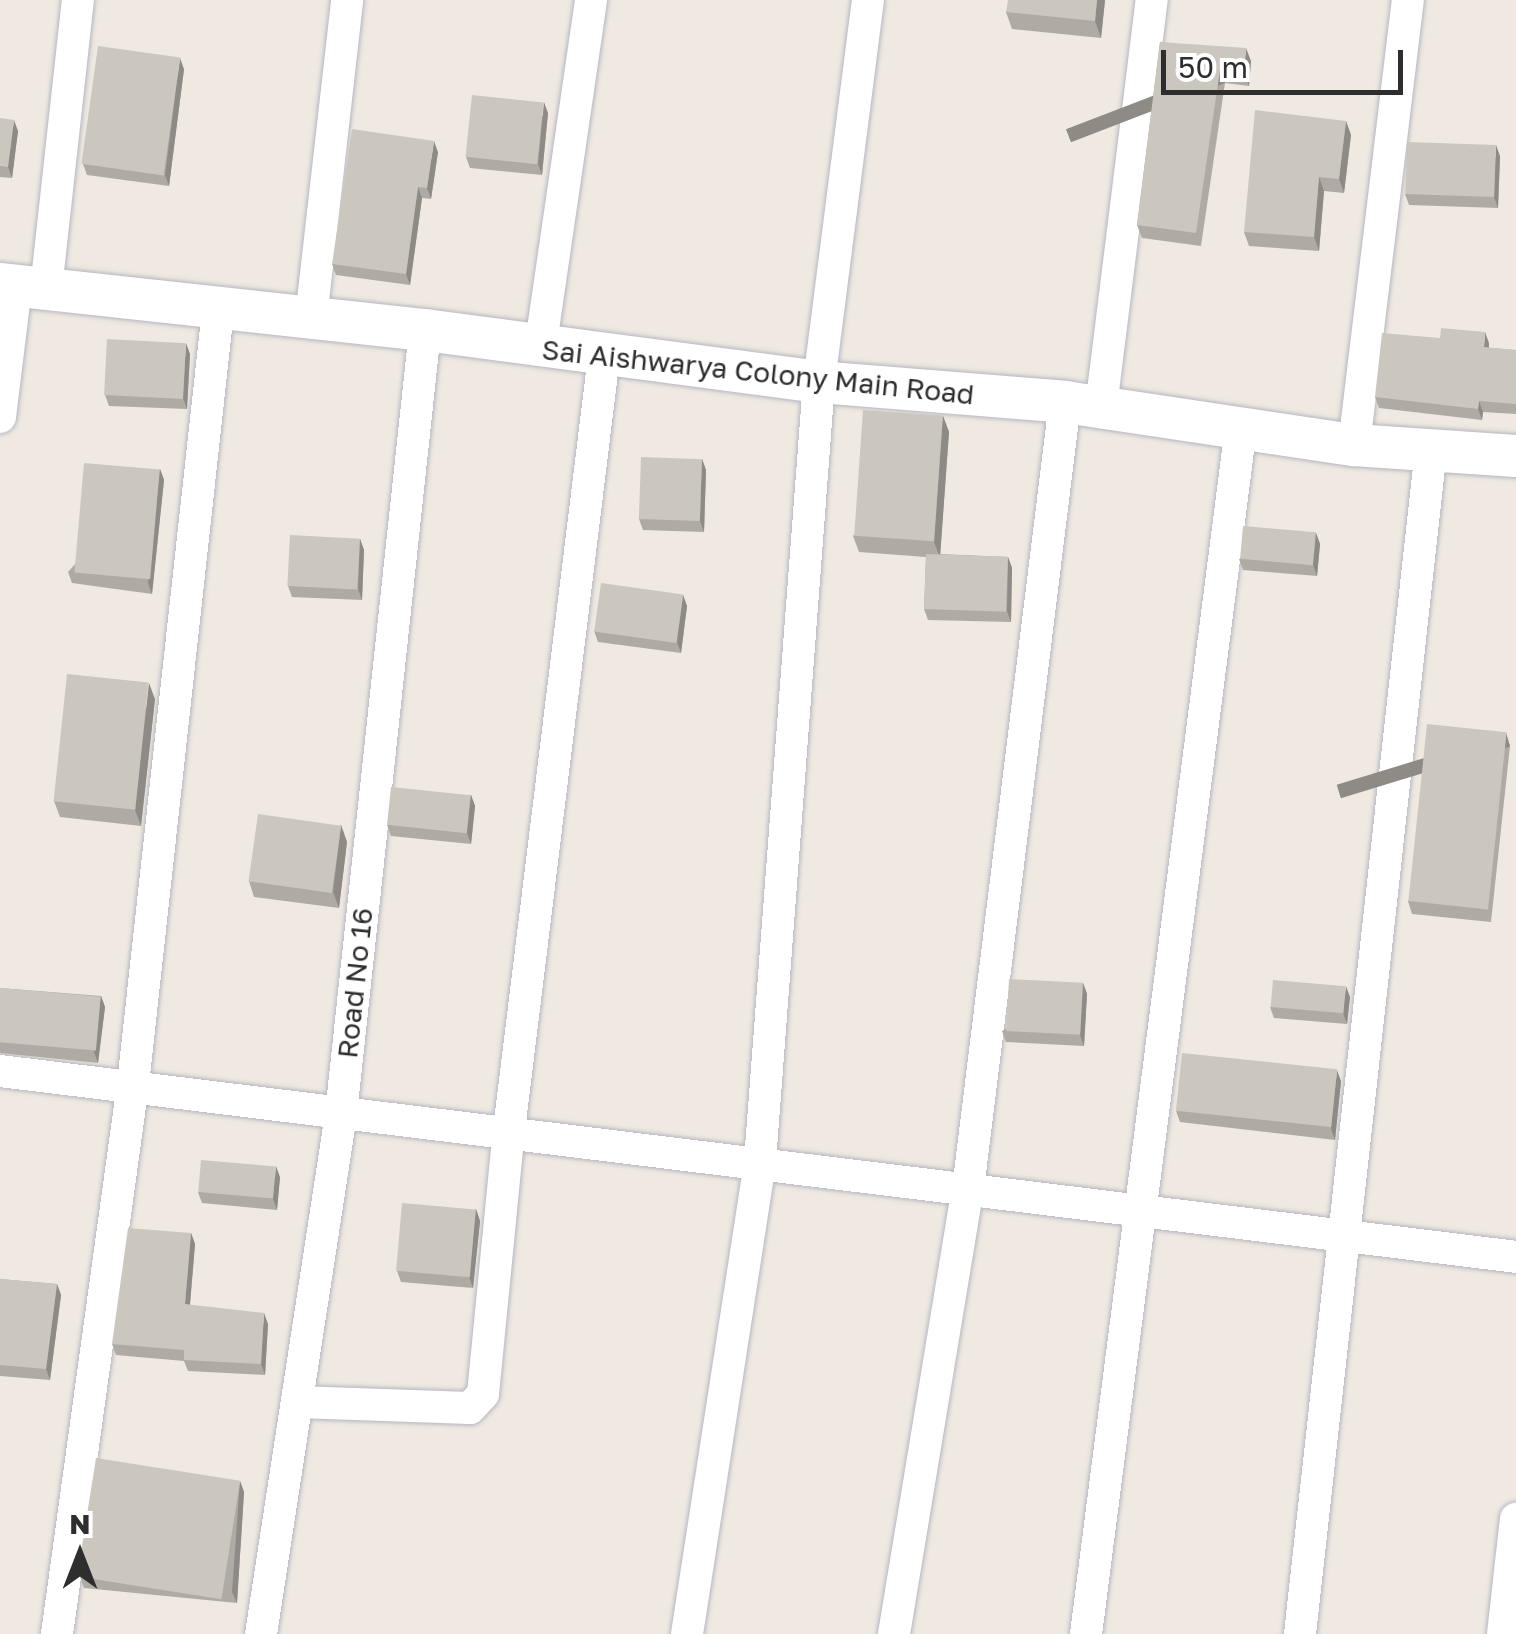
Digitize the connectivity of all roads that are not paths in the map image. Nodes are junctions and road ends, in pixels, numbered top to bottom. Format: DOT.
graph roads {
  1 [pos="78,0"];
  2 [pos="347,0"];
  3 [pos="591,0"];
  4 [pos="868,0"];
  5 [pos="1152,0"];
  6 [pos="1408,0"];
  7 [pos="20,286"];
  8 [pos="218,310"];
  9 [pos="311,318"];
  10 [pos="425,330"];
  11 [pos="540,350"];
  12 [pos="604,356"];
  13 [pos="819,382"];
  14 [pos="1083,405"];
  15 [pos="0,417"];
  16 [pos="1241,428"];
  17 [pos="1354,445"];
  18 [pos="1431,450"];
  19 [pos="1516,456"];
  20 [pos="0,1070"];
  21 [pos="133,1084"];
  22 [pos="341,1114"];
  23 [pos="508,1138"];
  24 [pos="760,1161"];
  25 [pos="968,1189"];
  26 [pos="1138,1214"];
  27 [pos="1345,1237"];
  28 [pos="1516,1257"];
  29 [pos="296,1402"];
  30 [pos="1516,1519"];
  31 [pos="57,1634"];
  32 [pos="261,1634"];
  33 [pos="687,1634"];
  34 [pos="894,1634"];
  35 [pos="1086,1634"];
  36 [pos="1300,1634"];
  37 [pos="1503,1634"];
  1 -- 7 [label="street"];
  2 -- 9 [label="street"];
  3 -- 11 [label="street"];
  4 -- 13 [label="street"];
  5 -- 14 [label="street"];
  6 -- 17 [label="street"];
  7 -- 8 [label="street, Sai Aishwarya Colony Main Road"];
  7 -- 15 [label="street"];
  8 -- 9 [label="street, Sai Aishwarya Colony Main Road"];
  8 -- 21 [label="street"];
  9 -- 10 [label="street, Sai Aishwarya Colony Main Road"];
  10 -- 11 [label="street, Sai Aishwarya Colony Main Road"];
  10 -- 22 [label="street, Road No 16"];
  11 -- 12 [label="street, Sai Aishwarya Colony Main Road"];
  12 -- 13 [label="street, Sai Aishwarya Colony Main Road"];
  12 -- 23 [label="street"];
  13 -- 14 [label="street, Sai Aishwarya Colony Main Road"];
  13 -- 24 [label="street"];
  14 -- 16 [label="street, Sai Aishwarya Colony Main Road"];
  14 -- 25 [label="street"];
  16 -- 17 [label="street, Sai Aishwarya Colony Main Road"];
  16 -- 26 [label="street"];
  17 -- 18 [label="street, Sai Aishwarya Colony Main Road"];
  18 -- 19 [label="street, Sai Aishwarya Colony Main Road"];
  18 -- 27 [label="street"];
  20 -- 21 [label="street"];
  21 -- 22 [label="street"];
  21 -- 31 [label="street"];
  22 -- 23 [label="street"];
  22 -- 29 [label="street, Road No 16"];
  23 -- 24 [label="street"];
  23 -- 29 [label="street"];
  24 -- 25 [label="street"];
  24 -- 33 [label="street"];
  25 -- 26 [label="street"];
  25 -- 34 [label="street"];
  26 -- 27 [label="street"];
  26 -- 35 [label="street"];
  27 -- 28 [label="street"];
  27 -- 36 [label="street"];
  29 -- 32 [label="street, Road No 16"];
  30 -- 37 [label="street"];
}
